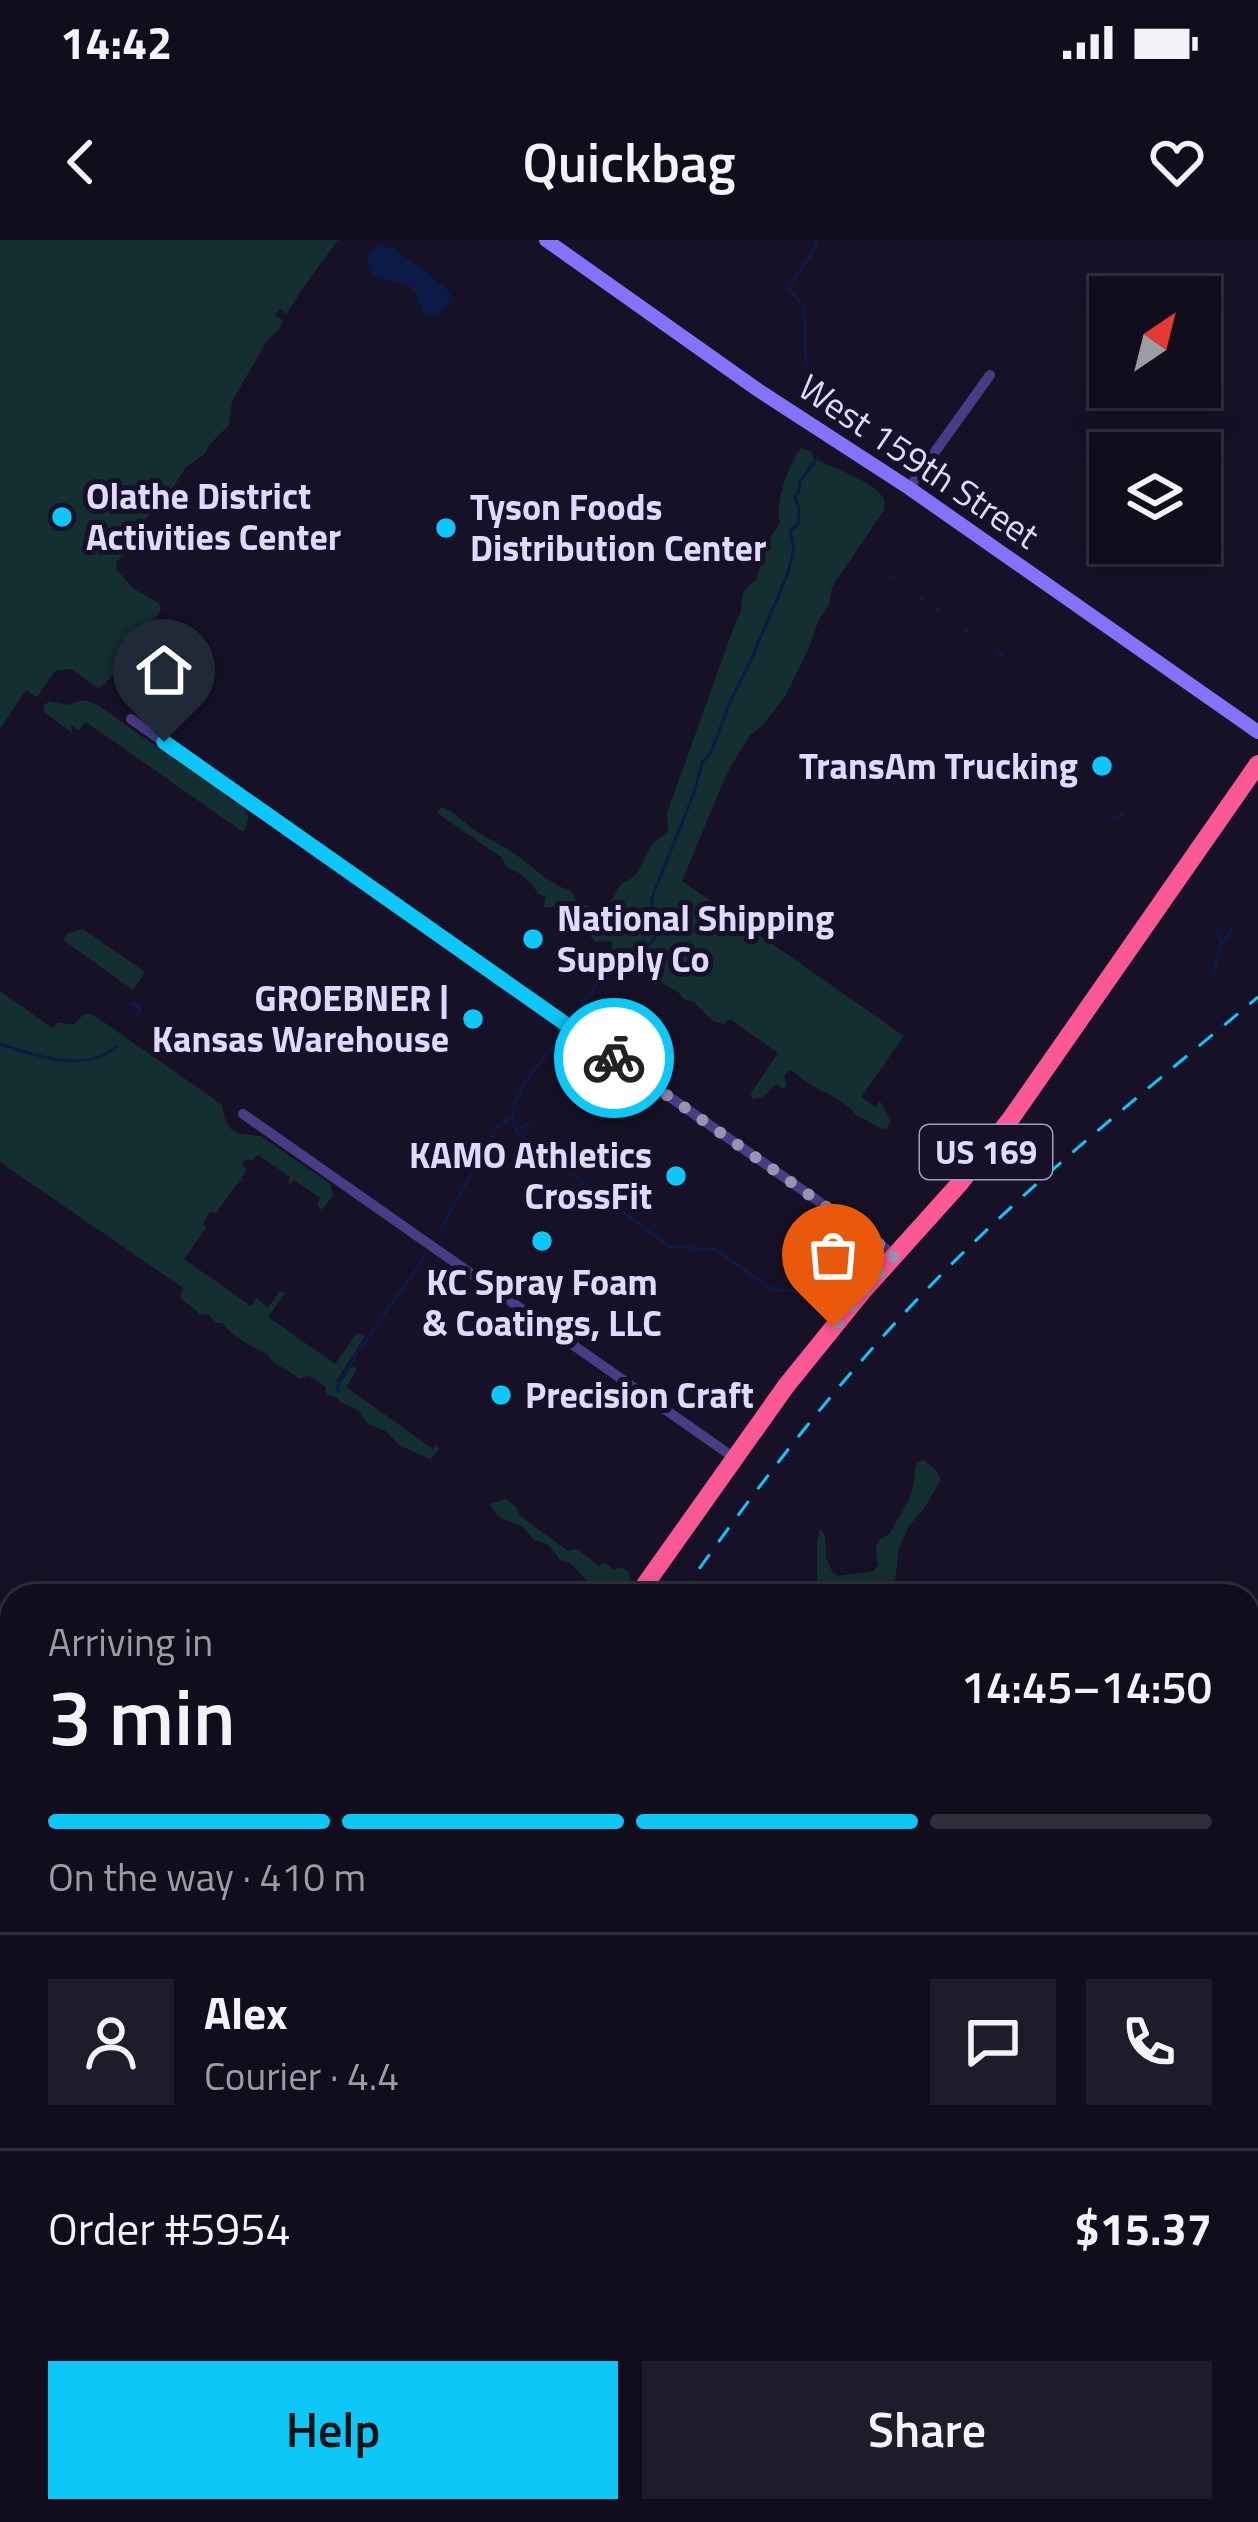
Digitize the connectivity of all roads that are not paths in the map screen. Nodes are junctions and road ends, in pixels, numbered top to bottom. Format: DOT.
graph roads {
  1 [pos="546,240"];
  2 [pos="990,375"];
  3 [pos="909,488"];
  4 [pos="131,719"];
  5 [pos="1258,732"];
  6 [pos="1258,764"];
  7 [pos="243,1114"];
  8 [pos="895,1255"];
  9 [pos="733,1457"];
  10 [pos="645,1584"];
  1 -- 3 [label="street, West 159th Street"];
  2 -- 3 [label="street"];
  3 -- 5 [label="street, West 159th Street"];
  4 -- 8 [label="street"];
  6 -- 8 [label="highway, US 169"];
  7 -- 9 [label="street"];
  8 -- 9 [label="highway, US 169"];
  9 -- 10 [label="highway, US 169"];
}
